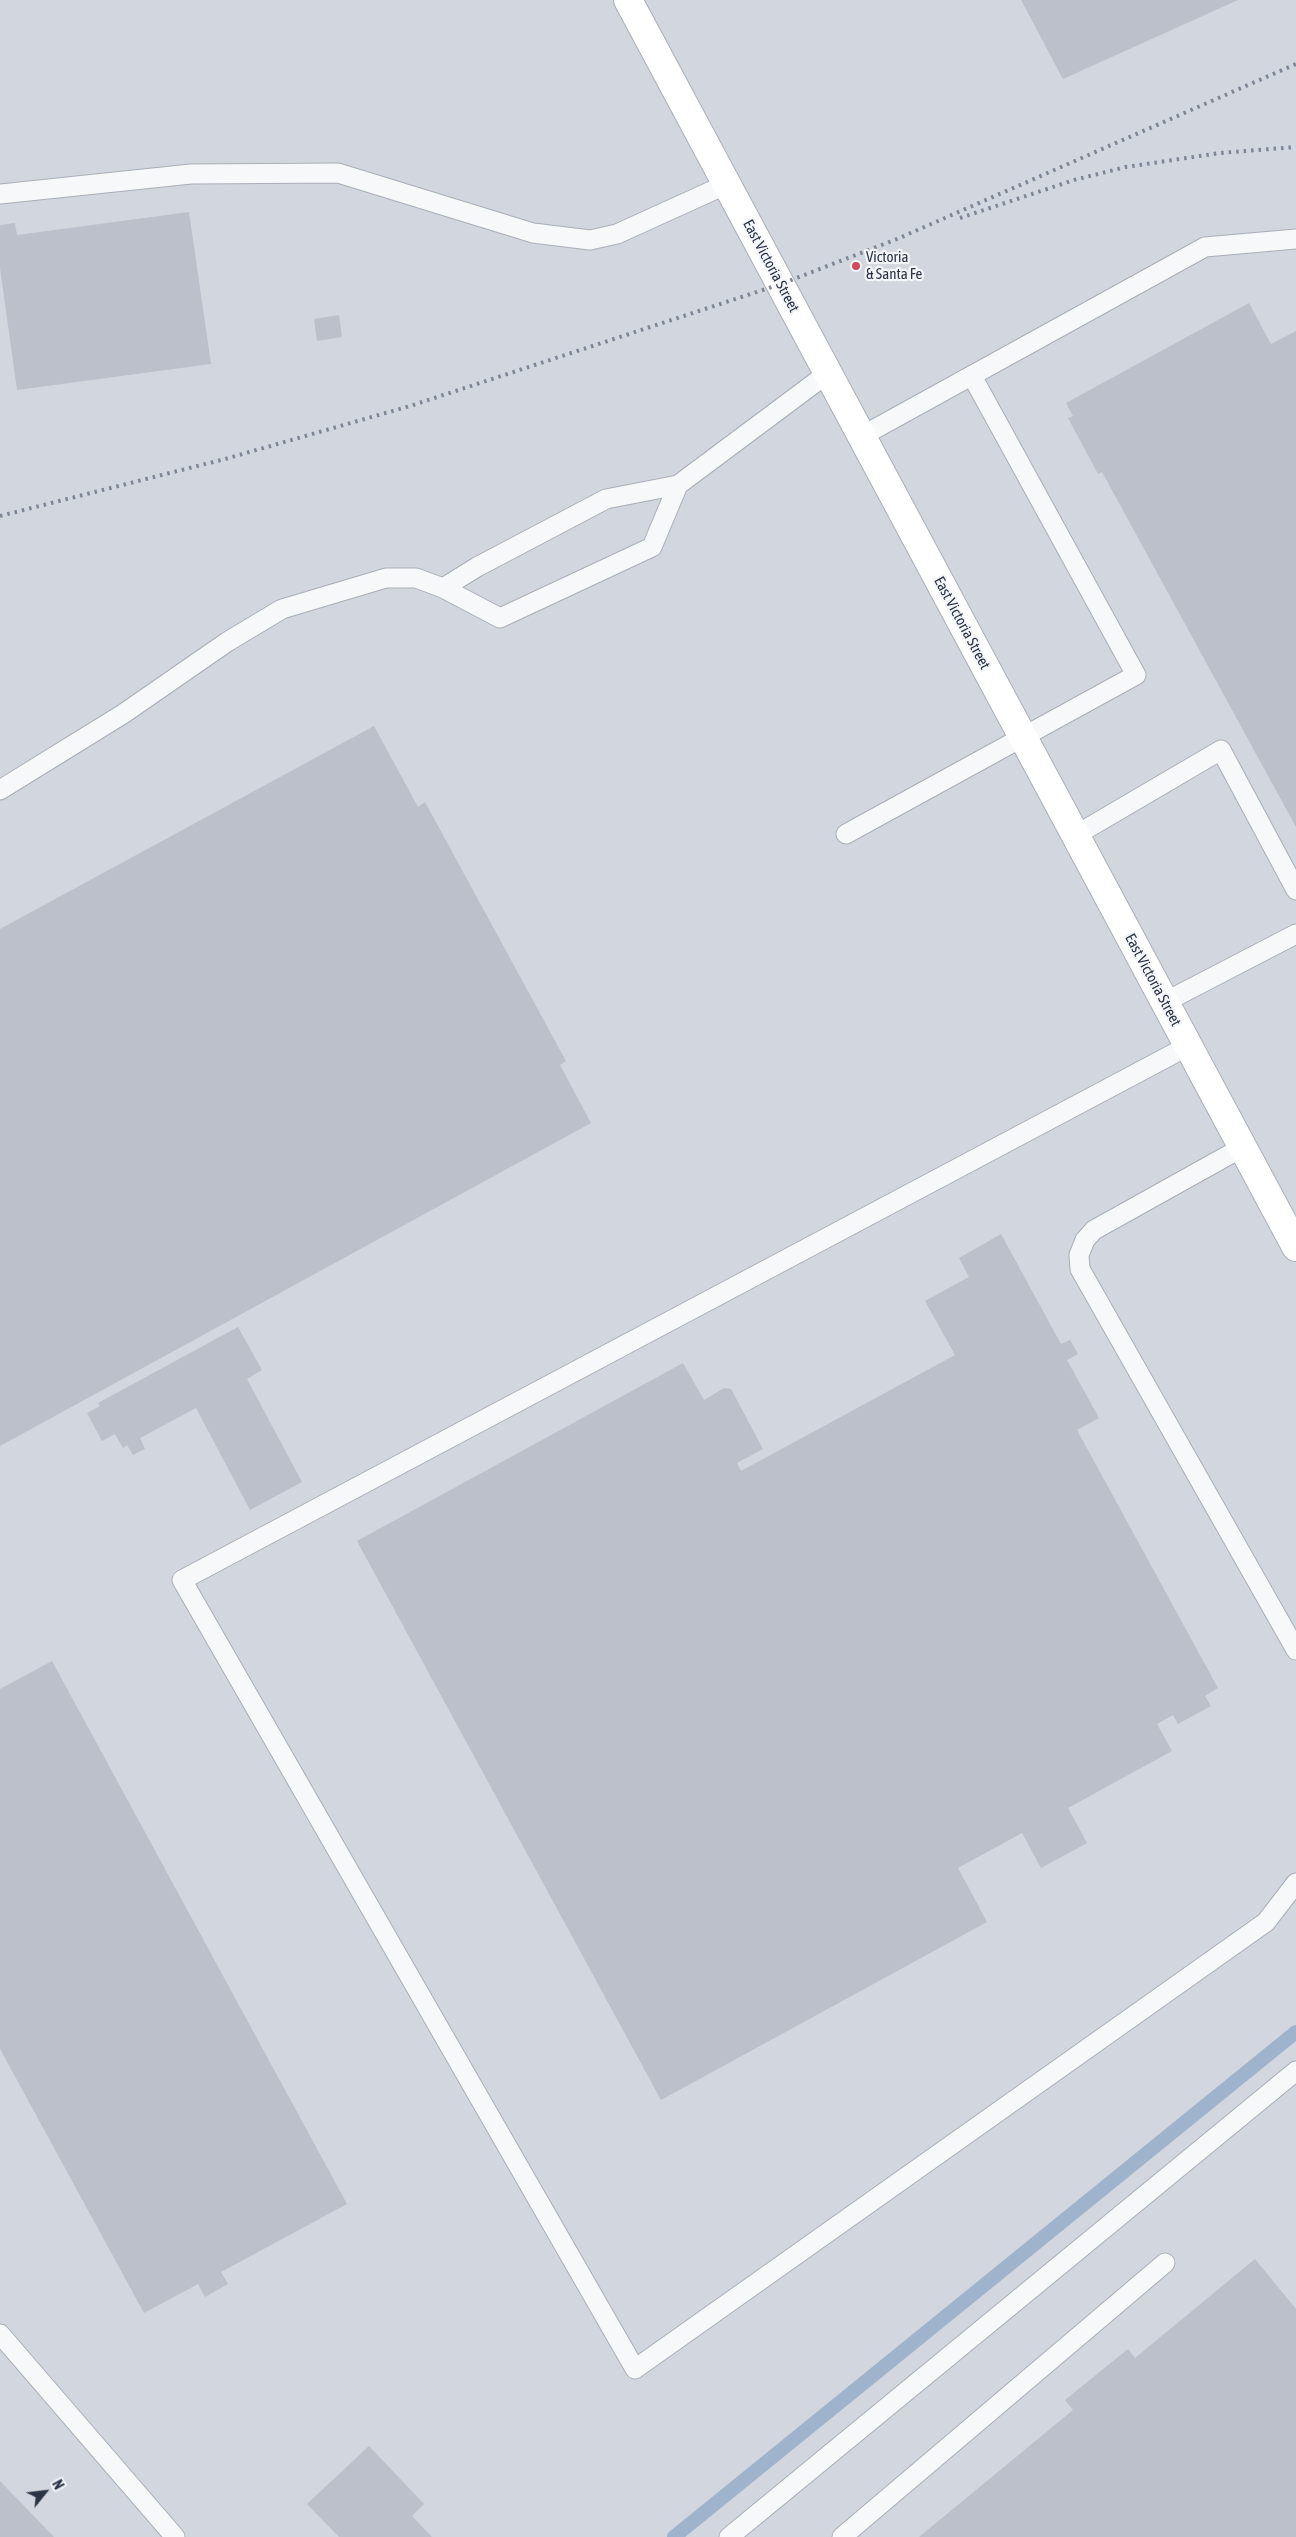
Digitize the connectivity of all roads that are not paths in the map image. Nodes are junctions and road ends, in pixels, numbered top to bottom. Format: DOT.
graph roads {
  1 [pos="628,0"];
  2 [pos="727,184"];
  3 [pos="5,192"];
  4 [pos="1296,239"];
  5 [pos="828,373"];
  6 [pos="972,376"];
  7 [pos="862,436"];
  8 [pos="678,485"];
  9 [pos="443,588"];
  10 [pos="1024,738"];
  11 [pos="0,790"];
  12 [pos="846,834"];
  13 [pos="1076,835"];
  14 [pos="1296,890"];
  15 [pos="1296,934"];
  16 [pos="1165,1002"];
  17 [pos="1188,1046"];
  18 [pos="1243,1147"];
  19 [pos="1296,1247"];
  20 [pos="1296,1650"];
  21 [pos="1296,1883"];
  22 [pos="1296,2071"];
  23 [pos="1165,2263"];
  24 [pos="0,2334"];
  25 [pos="175,2537"];
  26 [pos="729,2537"];
  27 [pos="842,2537"];
  1 -- 2 [label="street, East Victoria Street"];
  2 -- 3 [label="lane"];
  2 -- 5 [label="street, East Victoria Street"];
  4 -- 6 [label="lane"];
  5 -- 7 [label="street, East Victoria Street"];
  5 -- 8 [label="lane"];
  6 -- 7 [label="lane"];
  6 -- 10 [label="lane"];
  7 -- 10 [label="street, East Victoria Street"];
  8 -- 9 [label="lane"];
  8 -- 9 [label="lane"];
  9 -- 11 [label="lane"];
  10 -- 12 [label="lane"];
  10 -- 13 [label="street, East Victoria Street"];
  13 -- 14 [label="lane"];
  13 -- 16 [label="street, East Victoria Street"];
  15 -- 16 [label="lane"];
  16 -- 17 [label="street, East Victoria Street"];
  17 -- 18 [label="street, East Victoria Street"];
  17 -- 21 [label="lane"];
  18 -- 19 [label="street, East Victoria Street"];
  18 -- 20 [label="lane"];
  22 -- 26 [label="lane"];
  23 -- 27 [label="lane"];
  24 -- 25 [label="lane"];
}
